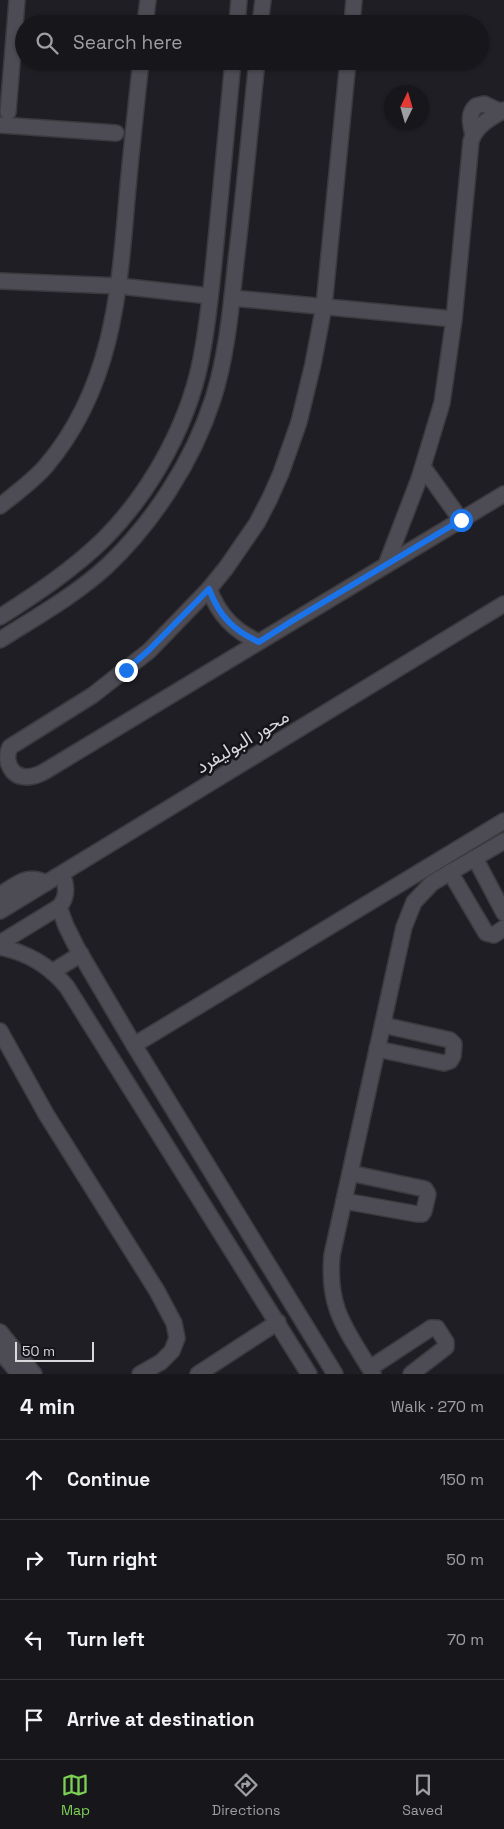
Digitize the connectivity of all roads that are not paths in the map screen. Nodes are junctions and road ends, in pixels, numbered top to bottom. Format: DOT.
graph roads {
  1 [pos="17,0"];
  2 [pos="148,0"];
  3 [pos="239,0"];
  4 [pos="263,0"];
  5 [pos="354,0"];
  6 [pos="15,15"];
  7 [pos="147,15"];
  8 [pos="237,15"];
  9 [pos="261,15"];
  10 [pos="353,15"];
  11 [pos="15,18"];
  12 [pos="140,70"];
  13 [pos="232,70"];
  14 [pos="256,70"];
  15 [pos="347,70"];
  16 [pos="503,111"];
  17 [pos="4,118"];
  18 [pos="116,133"];
  19 [pos="218,218"];
  20 [pos="241,219"];
  21 [pos="0,281"];
  22 [pos="120,286"];
  23 [pos="210,296"];
  24 [pos="232,298"];
  25 [pos="324,306"];
  26 [pos="454,320"];
  27 [pos="423,467"];
  28 [pos="504,494"];
  29 [pos="0,506"];
  30 [pos="461,520"];
  31 [pos="386,565"];
  32 [pos="209,589"];
  33 [pos="504,604"];
  34 [pos="0,617"];
  35 [pos="0,640"];
  36 [pos="259,642"];
  37 [pos="504,821"];
  38 [pos="504,841"];
  39 [pos="475,858"];
  40 [pos="450,872"];
  41 [pos="62,874"];
  42 [pos="46,883"];
  43 [pos="2,893"];
  44 [pos="59,907"];
  45 [pos="0,911"];
  46 [pos="504,913"];
  47 [pos="504,928"];
  48 [pos="0,943"];
  49 [pos="0,947"];
  50 [pos="81,954"];
  51 [pos="52,972"];
  52 [pos="382,1025"];
  53 [pos="0,1031"];
  54 [pos="134,1045"];
  55 [pos="377,1050"];
  56 [pos="350,1174"];
  57 [pos="344,1201"];
  58 [pos="278,1322"];
  59 [pos="0,1332"];
  60 [pos="0,1352"];
  61 [pos="371,1371"];
  62 [pos="19,1374"];
  63 [pos="34,1374"];
  64 [pos="140,1374"];
  65 [pos="198,1374"];
  66 [pos="309,1374"];
  67 [pos="335,1374"];
  68 [pos="411,1374"];
  1 -- 6 [label="street"];
  2 -- 7 [label="street"];
  3 -- 8 [label="street"];
  4 -- 9 [label="street"];
  5 -- 10 [label="street"];
  11 -- 17 [label="street"];
  12 -- 22 [label="street"];
  13 -- 19 [label="street"];
  14 -- 20 [label="street"];
  15 -- 25 [label="street"];
  16 -- 26 [label="street"];
  17 -- 18 [label="street"];
  19 -- 20 [label="street"];
  19 -- 23 [label="street"];
  20 -- 24 [label="street"];
  21 -- 22 [label="street"];
  22 -- 23 [label="street"];
  22 -- 29 [label="street"];
  23 -- 34 [label="street"];
  24 -- 25 [label="street"];
  24 -- 35 [label="street"];
  25 -- 26 [label="street"];
  25 -- 32 [label="street"];
  26 -- 27 [label="street"];
  27 -- 30 [label="street"];
  27 -- 31 [label="street"];
  28 -- 30 [label="street"];
  30 -- 31 [label="street"];
  31 -- 36 [label="street"];
  32 -- 36 [label="street"];
  32 -- 36 [label="street"];
  33 -- 41 [label="street, محور البوليفرد"];
  37 -- 54 [label="street"];
  38 -- 39 [label="street"];
  39 -- 40 [label="street"];
  39 -- 46 [label="street"];
  40 -- 47 [label="street"];
  40 -- 52 [label="street"];
  41 -- 42 [label="street, محور البوليفرد"];
  41 -- 44 [label="street"];
  42 -- 43 [label="street"];
  42 -- 45 [label="street, محور البوليفرد"];
  44 -- 48 [label="street"];
  44 -- 50 [label="street"];
  49 -- 51 [label="street"];
  50 -- 51 [label="street"];
  50 -- 54 [label="street"];
  51 -- 58 [label="street"];
  52 -- 55 [label="street"];
  52 -- 55 [label="street"];
  53 -- 64 [label="street"];
  54 -- 67 [label="street"];
  55 -- 56 [label="street"];
  56 -- 57 [label="street"];
  56 -- 57 [label="street"];
  57 -- 61 [label="street"];
  58 -- 65 [label="street"];
  58 -- 66 [label="street"];
  59 -- 63 [label="street"];
  60 -- 62 [label="street"];
  61 -- 68 [label="street"];
}
